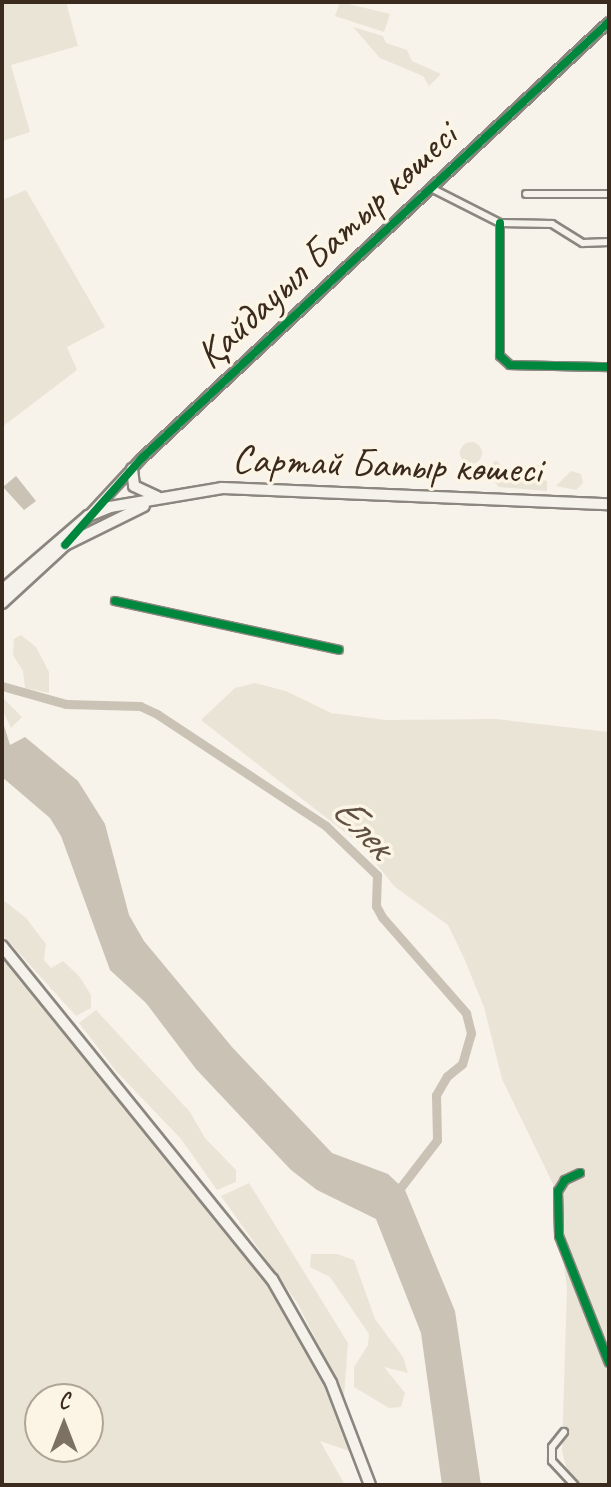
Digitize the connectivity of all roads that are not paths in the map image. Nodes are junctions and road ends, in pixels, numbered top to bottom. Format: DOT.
graph roads {
  1 [pos="609,22"];
  2 [pos="431,188"];
  3 [pos="526,194"];
  4 [pos="609,194"];
  5 [pos="500,223"];
  6 [pos="609,242"];
  7 [pos="609,367"];
  8 [pos="132,469"];
  9 [pos="164,498"];
  10 [pos="609,504"];
  11 [pos="88,516"];
  12 [pos="65,545"];
  13 [pos="15,585"];
  14 [pos="2,590"];
  15 [pos="115,601"];
  16 [pos="2,603"];
  17 [pos="339,650"];
  18 [pos="2,946"];
  19 [pos="580,1173"];
  20 [pos="609,1363"];
  21 [pos="564,1432"];
  22 [pos="370,1485"];
  23 [pos="574,1485"];
  1 -- 2 [label="street, Қайдауыл Батыр көшесі"];
  2 -- 5 [label="street"];
  2 -- 8 [label="street, Қайдауыл Батыр көшесі"];
  3 -- 4 [label="street"];
  5 -- 6 [label="street"];
  5 -- 7 [label="street"];
  8 -- 9 [label="highway"];
  8 -- 11 [label="street, Қайдауыл Батыр көшесі"];
  9 -- 10 [label="highway, Сартай Батыр көшесі"];
  9 -- 11 [label="highway"];
  9 -- 12 [label="highway"];
  11 -- 12 [label="street, Қайдауыл Батыр көшесі"];
  11 -- 13 [label="highway"];
  12 -- 13 [label="highway"];
  13 -- 14 [label="highway"];
  13 -- 16 [label="highway"];
  15 -- 17 [label="street"];
  18 -- 22 [label="highway"];
  19 -- 20 [label="street"];
  21 -- 23 [label="street"];
}
